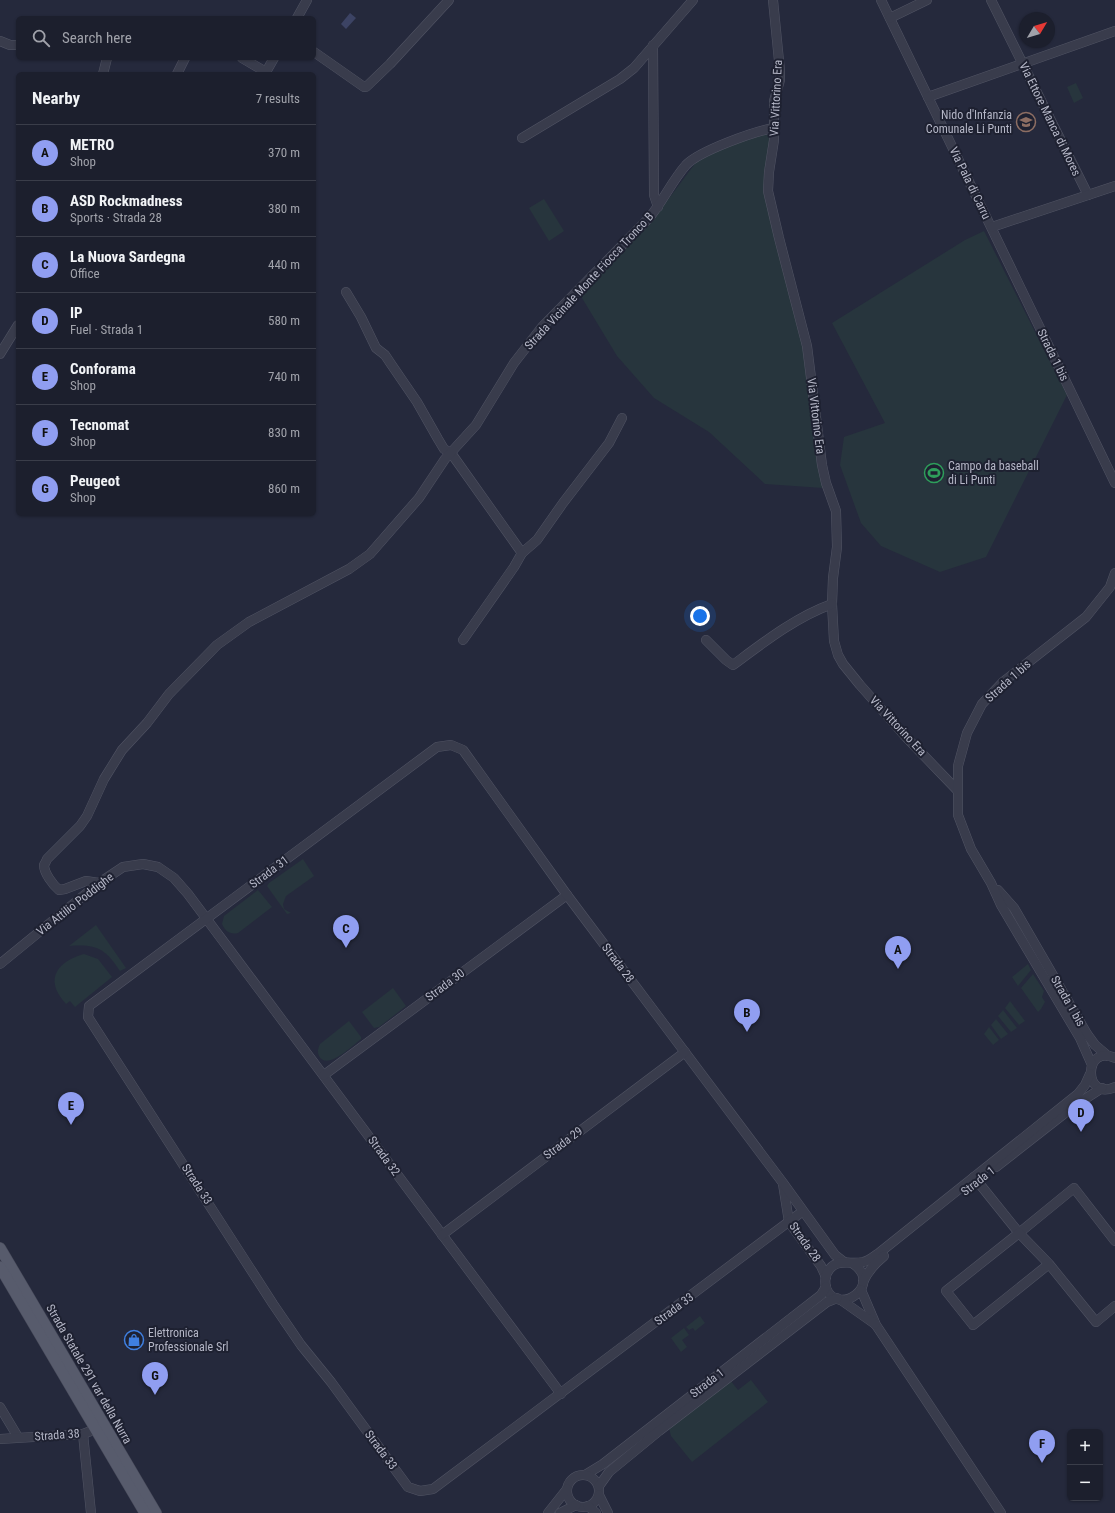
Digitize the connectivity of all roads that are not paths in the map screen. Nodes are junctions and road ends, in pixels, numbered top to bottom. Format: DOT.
graph roads {
  1 [pos="307,0"];
  2 [pos="449,0"];
  3 [pos="693,0"];
  4 [pos="773,0"];
  5 [pos="881,0"];
  6 [pos="927,0"];
  7 [pos="991,0"];
  8 [pos="298,16"];
  9 [pos="890,18"];
  10 [pos="1115,31"];
  11 [pos="0,41"];
  12 [pos="16,45"];
  13 [pos="654,45"];
  14 [pos="316,53"];
  15 [pos="106,60"];
  16 [pos="185,60"];
  17 [pos="245,60"];
  18 [pos="273,60"];
  19 [pos="1023,63"];
  20 [pos="104,72"];
  21 [pos="178,72"];
  22 [pos="264,72"];
  23 [pos="267,72"];
  24 [pos="928,97"];
  25 [pos="774,128"];
  26 [pos="522,138"];
  27 [pos="1115,186"];
  28 [pos="1088,195"];
  29 [pos="658,207"];
  30 [pos="992,227"];
  31 [pos="346,292"];
  32 [pos="16,328"];
  33 [pos="0,354"];
  34 [pos="622,418"];
  35 [pos="451,453"];
  36 [pos="1115,483"];
  37 [pos="522,553"];
  38 [pos="1115,573"];
  39 [pos="832,604"];
  40 [pos="463,640"];
  41 [pos="706,640"];
  42 [pos="451,745"];
  43 [pos="957,790"];
  44 [pos="99,883"];
  45 [pos="992,883"];
  46 [pos="567,895"];
  47 [pos="206,918"];
  48 [pos="0,964"];
  49 [pos="89,1006"];
  50 [pos="685,1052"];
  51 [pos="1113,1057"];
  52 [pos="1091,1069"];
  53 [pos="324,1075"];
  54 [pos="1110,1089"];
  55 [pos="975,1180"];
  56 [pos="783,1183"];
  57 [pos="803,1211"];
  58 [pos="789,1222"];
  59 [pos="1019,1233"];
  60 [pos="442,1235"];
  61 [pos="1115,1241"];
  62 [pos="0,1248"];
  63 [pos="848,1263"];
  64 [pos="1049,1264"];
  65 [pos="0,1267"];
  66 [pos="826,1277"];
  67 [pos="862,1286"];
  68 [pos="826,1287"];
  69 [pos="839,1299"];
  70 [pos="1115,1306"];
  71 [pos="876,1325"];
  72 [pos="561,1394"];
  73 [pos="0,1408"];
  74 [pos="96,1429"];
  75 [pos="83,1434"];
  76 [pos="18,1437"];
  77 [pos="0,1439"];
  78 [pos="585,1475"];
  79 [pos="568,1489"];
  80 [pos="599,1491"];
  81 [pos="576,1505"];
  82 [pos="588,1506"];
  83 [pos="91,1513"];
  84 [pos="145,1513"];
  85 [pos="156,1513"];
  86 [pos="548,1513"];
  87 [pos="560,1513"];
  88 [pos="596,1513"];
  89 [pos="608,1513"];
  90 [pos="1001,1513"];
  1 -- 8 [label="street"];
  2 -- 14 [label="street"];
  3 -- 13 [label="street"];
  4 -- 25 [label="street, Via Vittorino Era"];
  5 -- 9 [label="street, Via Pala di Carru"];
  6 -- 9 [label="street"];
  7 -- 19 [label="street, Via Ettore Manca di Mores"];
  9 -- 24 [label="street, Via Pala di Carru"];
  10 -- 19 [label="street"];
  11 -- 12 [label="street"];
  13 -- 26 [label="street"];
  13 -- 29 [label="street, Strada Vicinale Monte Fiocca Tronco B"];
  15 -- 20 [label="street"];
  16 -- 21 [label="street"];
  17 -- 22 [label="street"];
  18 -- 23 [label="street"];
  19 -- 24 [label="street"];
  19 -- 28 [label="street, Via Ettore Manca di Mores"];
  24 -- 30 [label="street, Via Pala di Carru"];
  25 -- 29 [label="street, Strada Vicinale Monte Fiocca Tronco B"];
  25 -- 39 [label="street, Via Vittorino Era"];
  27 -- 28 [label="street, Via Pala di Carru"];
  28 -- 30 [label="street, Via Pala di Carru"];
  29 -- 35 [label="street, Strada Vicinale Monte Fiocca Tronco B"];
  30 -- 36 [label="street, Strada 1 bis"];
  31 -- 35 [label="street"];
  32 -- 33 [label="street"];
  34 -- 37 [label="street"];
  35 -- 37 [label="street"];
  35 -- 44 [label="street, Strada Vicinale Monte Fiocca Tronco B"];
  37 -- 40 [label="street"];
  38 -- 43 [label="street, Strada 1 bis"];
  39 -- 41 [label="street"];
  39 -- 43 [label="street, Via Vittorino Era"];
  42 -- 46 [label="street, Strada 28"];
  42 -- 47 [label="street, Strada 31"];
  43 -- 45 [label="street, Strada 1 bis"];
  44 -- 47 [label="street, Via Attilio Poddighe"];
  44 -- 48 [label="street, Via Attilio Poddighe"];
  45 -- 51 [label="street, Strada 1 bis"];
  45 -- 52 [label="street, Strada 1 bis"];
  46 -- 50 [label="street, Strada 28"];
  46 -- 53 [label="street, Strada 30"];
  47 -- 49 [label="street, Strada 31"];
  47 -- 53 [label="street, Strada 32"];
  49 -- 72 [label="street, Strada 33"];
  50 -- 56 [label="street, Strada 28"];
  50 -- 60 [label="street, Strada 29"];
  51 -- 52 [label="street"];
  52 -- 54 [label="street, Strada 1 bis"];
  52 -- 55 [label="street, Strada 1"];
  53 -- 60 [label="street, Strada 32"];
  54 -- 55 [label="street, Strada 1"];
  55 -- 59 [label="street"];
  55 -- 63 [label="street, Strada 1"];
  55 -- 67 [label="street, Strada 1"];
  56 -- 57 [label="street, Strada 28"];
  56 -- 58 [label="street, Strada 28"];
  57 -- 58 [label="street, Strada 33"];
  57 -- 63 [label="street, Strada 28"];
  58 -- 66 [label="street, Strada 28"];
  58 -- 72 [label="street, Strada 33"];
  59 -- 61 [label="street"];
  59 -- 64 [label="street"];
  59 -- 64 [label="street"];
  60 -- 72 [label="street, Strada 32"];
  62 -- 85 [label="main road, Strada Statale 291 var della Nurra"];
  63 -- 66 [label="street"];
  63 -- 67 [label="street"];
  64 -- 70 [label="street"];
  65 -- 74 [label="main road, Strada Statale 291 var della Nurra"];
  66 -- 68 [label="street"];
  67 -- 69 [label="street"];
  67 -- 71 [label="street"];
  68 -- 69 [label="street"];
  68 -- 78 [label="street, Strada 1"];
  69 -- 71 [label="street"];
  69 -- 80 [label="street"];
  71 -- 90 [label="street"];
  73 -- 76 [label="street, Strada 38"];
  74 -- 75 [label="street, Strada 38"];
  74 -- 84 [label="main road, Strada Statale 291 var della Nurra"];
  75 -- 76 [label="street, Strada 38"];
  75 -- 83 [label="street"];
  76 -- 77 [label="street, Strada 38"];
  78 -- 79 [label="street"];
  78 -- 80 [label="street"];
  79 -- 81 [label="street"];
  79 -- 86 [label="street"];
  80 -- 82 [label="street"];
  80 -- 89 [label="street"];
  81 -- 82 [label="street"];
  81 -- 87 [label="street"];
  82 -- 88 [label="street"];
}
